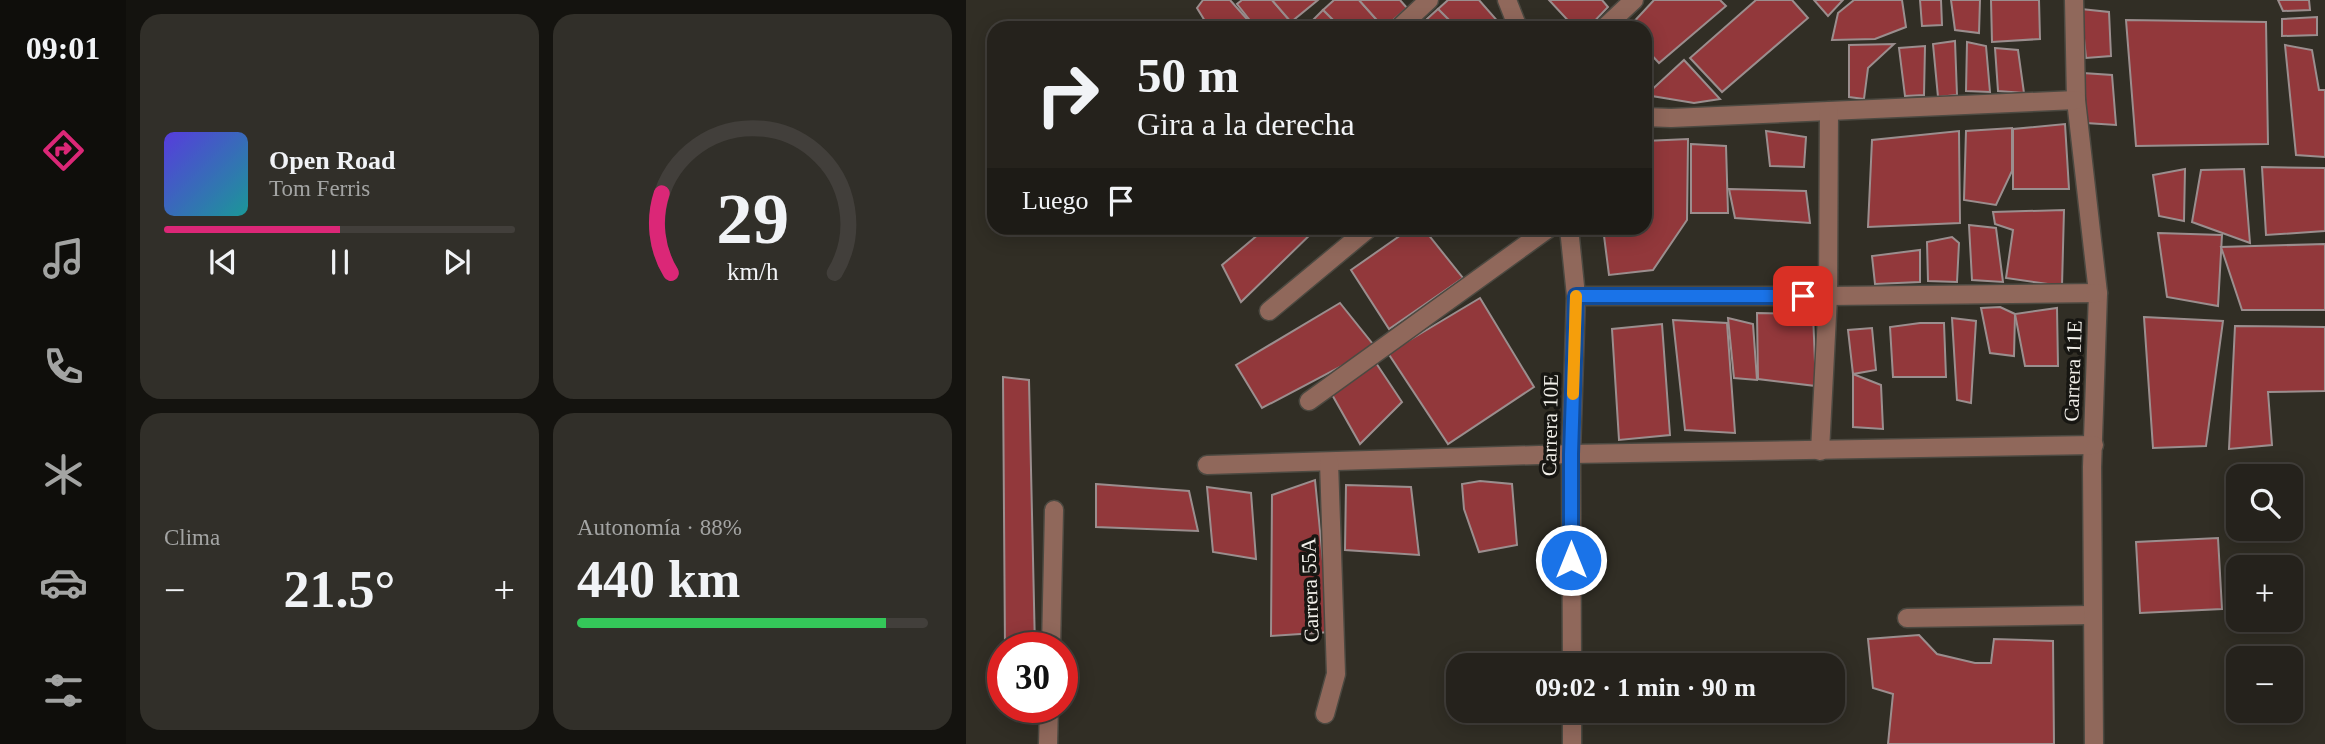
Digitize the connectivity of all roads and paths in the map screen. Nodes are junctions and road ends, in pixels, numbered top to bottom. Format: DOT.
graph roads {
  1 [pos="1429,0"];
  2 [pos="1507,0"];
  3 [pos="1634,0"];
  4 [pos="2074,0"];
  5 [pos="1406,21"];
  6 [pos="1515,21"];
  7 [pos="1612,21"];
  8 [pos="2077,100"];
  9 [pos="1829,111"];
  10 [pos="1652,117"];
  11 [pos="1361,235"];
  12 [pos="1539,235"];
  13 [pos="1570,235"];
  14 [pos="2098,293"];
  15 [pos="1576,296"];
  16 [pos="1828,296"];
  17 [pos="1269,311"];
  18 [pos="1309,401"];
  19 [pos="2094,445"];
  20 [pos="1820,451"];
  21 [pos="1571,454"];
  22 [pos="1329,461"];
  23 [pos="1207,465"];
  24 [pos="1054,510"];
  25 [pos="2091,615"];
  26 [pos="1907,618"];
  27 [pos="1051,632"];
  28 [pos="1572,653"];
  29 [pos="1325,714"];
  30 [pos="1049,723"];
  31 [pos="1572,723"];
  32 [pos="1048,744"];
  33 [pos="1572,744"];
  34 [pos="2094,744"];
  1 -- 5 [label="street"];
  2 -- 6 [label="street"];
  3 -- 7 [label="street"];
  4 -- 8 [label="street, Carrera 11E"];
  8 -- 9 [label="street"];
  8 -- 14 [label="street, Carrera 11E"];
  9 -- 10 [label="street"];
  9 -- 16 [label="street"];
  11 -- 17 [label="street"];
  12 -- 18 [label="street"];
  13 -- 15 [label="street, Carrera 10E"];
  14 -- 16 [label="street"];
  14 -- 19 [label="street, Carrera 11E"];
  15 -- 16 [label="street"];
  15 -- 21 [label="street, Carrera 10E"];
  16 -- 20 [label="street"];
  19 -- 20 [label="street"];
  19 -- 25 [label="street, Carrera 11E"];
  20 -- 21 [label="street"];
  21 -- 22 [label="street"];
  21 -- 28 [label="street, Carrera 10E"];
  22 -- 23 [label="street"];
  22 -- 29 [label="street, Carrera 55A"];
  24 -- 27 [label="street"];
  25 -- 26 [label="street"];
  25 -- 34 [label="street, Carrera 11E"];
  30 -- 32 [label="street"];
  31 -- 33 [label="street"];
}
